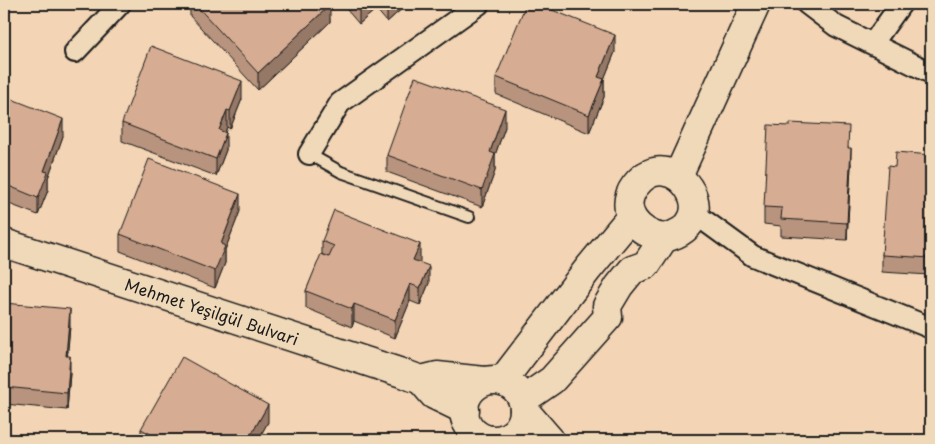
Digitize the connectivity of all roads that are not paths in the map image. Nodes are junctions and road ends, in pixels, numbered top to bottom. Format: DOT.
graph roads {
  1 [pos="120,4"];
  2 [pos="479,4"];
  3 [pos="756,4"];
  4 [pos="808,4"];
  5 [pos="901,4"];
  6 [pos="873,43"];
  7 [pos="74,52"];
  8 [pos="931,73"];
  9 [pos="309,154"];
  10 [pos="678,176"];
  11 [pos="694,213"];
  12 [pos="469,217"];
  13 [pos="632,217"];
  14 [pos="664,238"];
  15 [pos="4,242"];
  16 [pos="931,328"];
  17 [pos="421,380"];
  18 [pos="493,381"];
  19 [pos="524,405"];
  20 [pos="464,426"];
  21 [pos="507,439"];
  22 [pos="550,440"];
  1 -- 7 [label="street"];
  2 -- 9 [label="street"];
  3 -- 10 [label="street"];
  4 -- 6 [label="street"];
  5 -- 6 [label="street"];
  6 -- 8 [label="street"];
  9 -- 12 [label="lane"];
  10 -- 11 [label="street"];
  10 -- 13 [label="street"];
  11 -- 14 [label="street"];
  11 -- 16 [label="street"];
  13 -- 14 [label="street"];
  13 -- 18 [label="street"];
  14 -- 19 [label="street"];
  15 -- 17 [label="street, Mehmet Yeşilgül Bulvari"];
  17 -- 18 [label="street, Mehmet Yeşilgül Bulvari"];
  17 -- 20 [label="street, Mehmet Yeşilgül Bulvari"];
  18 -- 19 [label="street"];
  18 -- 20 [label="street"];
  19 -- 21 [label="street"];
  19 -- 22 [label="street"];
  20 -- 21 [label="street"];
}
